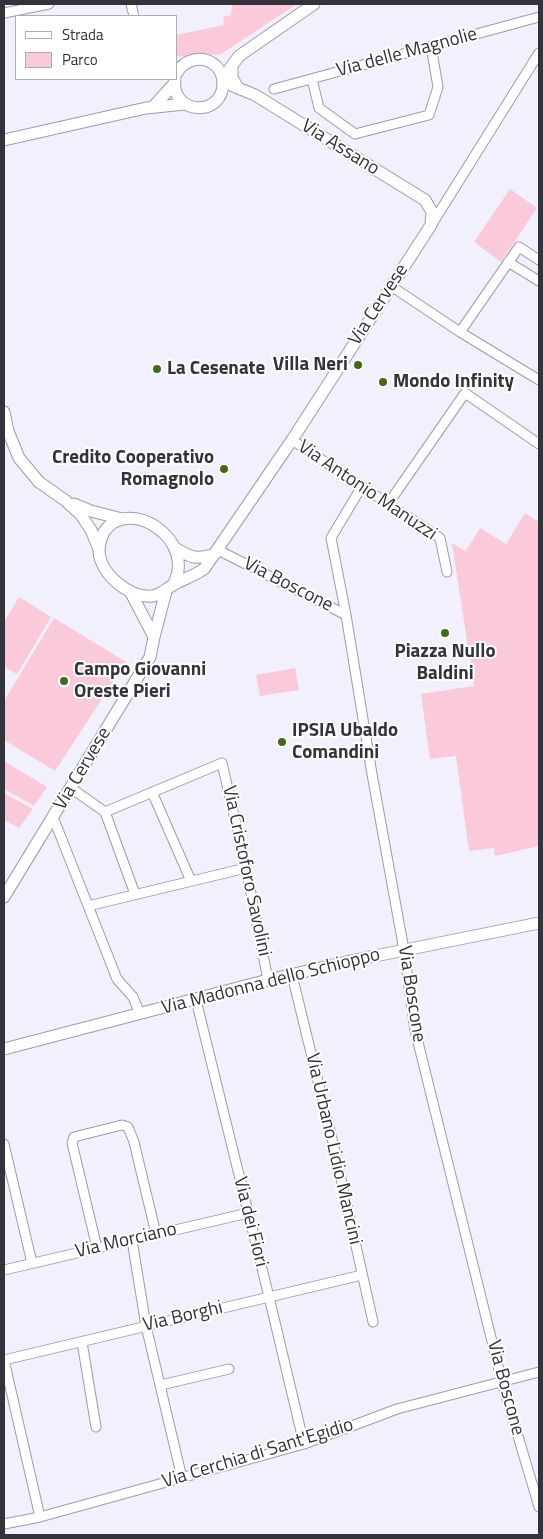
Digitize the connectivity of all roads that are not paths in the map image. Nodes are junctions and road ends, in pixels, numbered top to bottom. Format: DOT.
graph roads {
  1 [pos="49,4"];
  2 [pos="314,4"];
  3 [pos="4,13"];
  4 [pos="24,13"];
  5 [pos="539,17"];
  6 [pos="431,46"];
  7 [pos="539,53"];
  8 [pos="236,60"];
  9 [pos="209,61"];
  10 [pos="181,62"];
  11 [pos="223,78"];
  12 [pos="312,79"];
  13 [pos="174,80"];
  14 [pos="175,80"];
  15 [pos="274,89"];
  16 [pos="240,90"];
  17 [pos="255,95"];
  18 [pos="218,99"];
  19 [pos="185,104"];
  20 [pos="153,107"];
  21 [pos="4,140"];
  22 [pos="426,200"];
  23 [pos="446,202"];
  24 [pos="431,225"];
  25 [pos="539,260"];
  26 [pos="508,262"];
  27 [pos="539,282"];
  28 [pos="391,286"];
  29 [pos="460,332"];
  30 [pos="539,380"];
  31 [pos="4,412"];
  32 [pos="292,440"];
  33 [pos="539,444"];
  34 [pos="362,486"];
  35 [pos="66,501"];
  36 [pos="388,504"];
  37 [pos="122,519"];
  38 [pos="175,548"];
  39 [pos="99,550"];
  40 [pos="217,552"];
  41 [pos="446,572"];
  42 [pos="170,588"];
  43 [pos="130,591"];
  44 [pos="346,614"];
  45 [pos="154,637"];
  46 [pos="71,788"];
  47 [pos="152,792"];
  48 [pos="105,812"];
  49 [pos="53,817"];
  50 [pos="246,868"];
  51 [pos="191,881"];
  52 [pos="135,894"];
  53 [pos="4,897"];
  54 [pos="88,906"];
  55 [pos="539,923"];
  56 [pos="404,950"];
  57 [pos="292,975"];
  58 [pos="268,980"];
  59 [pos="196,1000"];
  60 [pos="140,1014"];
  61 [pos="4,1049"];
  62 [pos="4,1144"];
  63 [pos="248,1212"];
  64 [pos="156,1234"];
  65 [pos="132,1240"];
  66 [pos="97,1248"];
  67 [pos="32,1263"];
  68 [pos="5,1267"];
  69 [pos="362,1275"];
  70 [pos="269,1297"];
  71 [pos="373,1322"];
  72 [pos="146,1326"];
  73 [pos="82,1342"];
  74 [pos="4,1360"];
  75 [pos="229,1369"];
  76 [pos="539,1372"];
  77 [pos="502,1382"];
  78 [pos="160,1385"];
  79 [pos="96,1427"];
  80 [pos="304,1444"];
  81 [pos="182,1478"];
  82 [pos="539,1506"];
  83 [pos="40,1517"];
  84 [pos="4,1524"];
  1 -- 4 [label="street"];
  2 -- 8 [label="main road"];
  3 -- 4 [label="street"];
  5 -- 6 [label="street, Via delle Magnolie"];
  6 -- 12 [label="street, Via delle Magnolie"];
  6 -- 12 [label="street"];
  7 -- 23 [label="street, Via Cervese"];
  8 -- 9 [label="main road"];
  8 -- 11 [label="main road"];
  8 -- 16 [label="street"];
  9 -- 10 [label="main road"];
  9 -- 11 [label="main road"];
  11 -- 16 [label="main road, Via Assano"];
  11 -- 18 [label="main road"];
  12 -- 15 [label="street, Via delle Magnolie"];
  13 -- 20 [label="main road"];
  14 -- 19 [label="main road"];
  16 -- 17 [label="main road, Via Assano"];
  17 -- 18 [label="main road"];
  17 -- 22 [label="main road, Via Assano"];
  18 -- 19 [label="main road"];
  19 -- 20 [label="main road"];
  20 -- 21 [label="main road"];
  22 -- 23 [label="street, Via Assano"];
  22 -- 24 [label="main road"];
  23 -- 24 [label="street, Via Cervese"];
  24 -- 28 [label="main road, Via Cervese"];
  25 -- 26 [label="street"];
  26 -- 27 [label="street"];
  26 -- 29 [label="street"];
  28 -- 29 [label="street"];
  28 -- 32 [label="main road, Via Cervese"];
  29 -- 30 [label="street"];
  31 -- 35 [label="main road"];
  32 -- 34 [label="street, Via Antonio Manuzzi"];
  32 -- 40 [label="main road, Via Cervese"];
  33 -- 36 [label="street"];
  34 -- 36 [label="street, Via Antonio Manuzzi"];
  34 -- 44 [label="street"];
  35 -- 37 [label="main road"];
  35 -- 39 [label="main road"];
  36 -- 41 [label="street, Via Antonio Manuzzi"];
  37 -- 38 [label="main road"];
  37 -- 39 [label="main road"];
  38 -- 40 [label="main road"];
  38 -- 42 [label="main road"];
  39 -- 43 [label="main road"];
  40 -- 42 [label="main road, Via Cervese"];
  40 -- 44 [label="street, Via Boscone"];
  42 -- 43 [label="main road"];
  42 -- 45 [label="main road, Via Cervese"];
  43 -- 45 [label="main road"];
  44 -- 56 [label="street, Via Boscone"];
  45 -- 46 [label="main road, Via Cervese"];
  46 -- 48 [label="street"];
  46 -- 49 [label="main road, Via Cervese"];
  47 -- 48 [label="street"];
  47 -- 50 [label="street, Via Cristoforo Savolini"];
  47 -- 51 [label="street"];
  48 -- 52 [label="street"];
  49 -- 53 [label="main road, Via Cervese"];
  49 -- 54 [label="street"];
  50 -- 51 [label="street"];
  50 -- 58 [label="street, Via Cristoforo Savolini"];
  51 -- 52 [label="street"];
  52 -- 54 [label="street"];
  54 -- 60 [label="street"];
  55 -- 56 [label="main road, Via Madonna dello Schioppo"];
  56 -- 57 [label="main road, Via Madonna dello Schioppo"];
  56 -- 77 [label="street, Via Boscone"];
  57 -- 58 [label="main road, Via Madonna dello Schioppo"];
  57 -- 69 [label="street, Via Urbano Lidio Mancini"];
  58 -- 59 [label="main road, Via Madonna dello Schioppo"];
  59 -- 60 [label="main road, Via Madonna dello Schioppo"];
  59 -- 63 [label="street, Via dei Fiori"];
  60 -- 61 [label="main road, Via Madonna dello Schioppo"];
  62 -- 67 [label="street"];
  63 -- 64 [label="street, Via Morciano"];
  63 -- 70 [label="street, Via dei Fiori"];
  64 -- 65 [label="street, Via Morciano"];
  64 -- 66 [label="street"];
  65 -- 66 [label="street, Via Morciano"];
  65 -- 72 [label="street"];
  66 -- 67 [label="street, Via Morciano"];
  67 -- 68 [label="street, Via Morciano"];
  69 -- 70 [label="street, Via Borghi"];
  69 -- 71 [label="street, Via Urbano Lidio Mancini"];
  70 -- 72 [label="street, Via Borghi"];
  70 -- 80 [label="street, Via dei Fiori"];
  72 -- 73 [label="street, Via Borghi"];
  72 -- 78 [label="street"];
  73 -- 74 [label="street, Via Borghi"];
  73 -- 79 [label="street"];
  74 -- 83 [label="street"];
  75 -- 78 [label="street"];
  76 -- 77 [label="street, Via Cerchia di Sant'Egidio"];
  77 -- 80 [label="street, Via Cerchia di Sant'Egidio"];
  77 -- 82 [label="street, Via Boscone"];
  78 -- 81 [label="street"];
  80 -- 81 [label="street, Via Cerchia di Sant'Egidio"];
  81 -- 83 [label="street, Via Cerchia di Sant'Egidio"];
  83 -- 84 [label="street, Via Cerchia di Sant'Egidio"];
}
